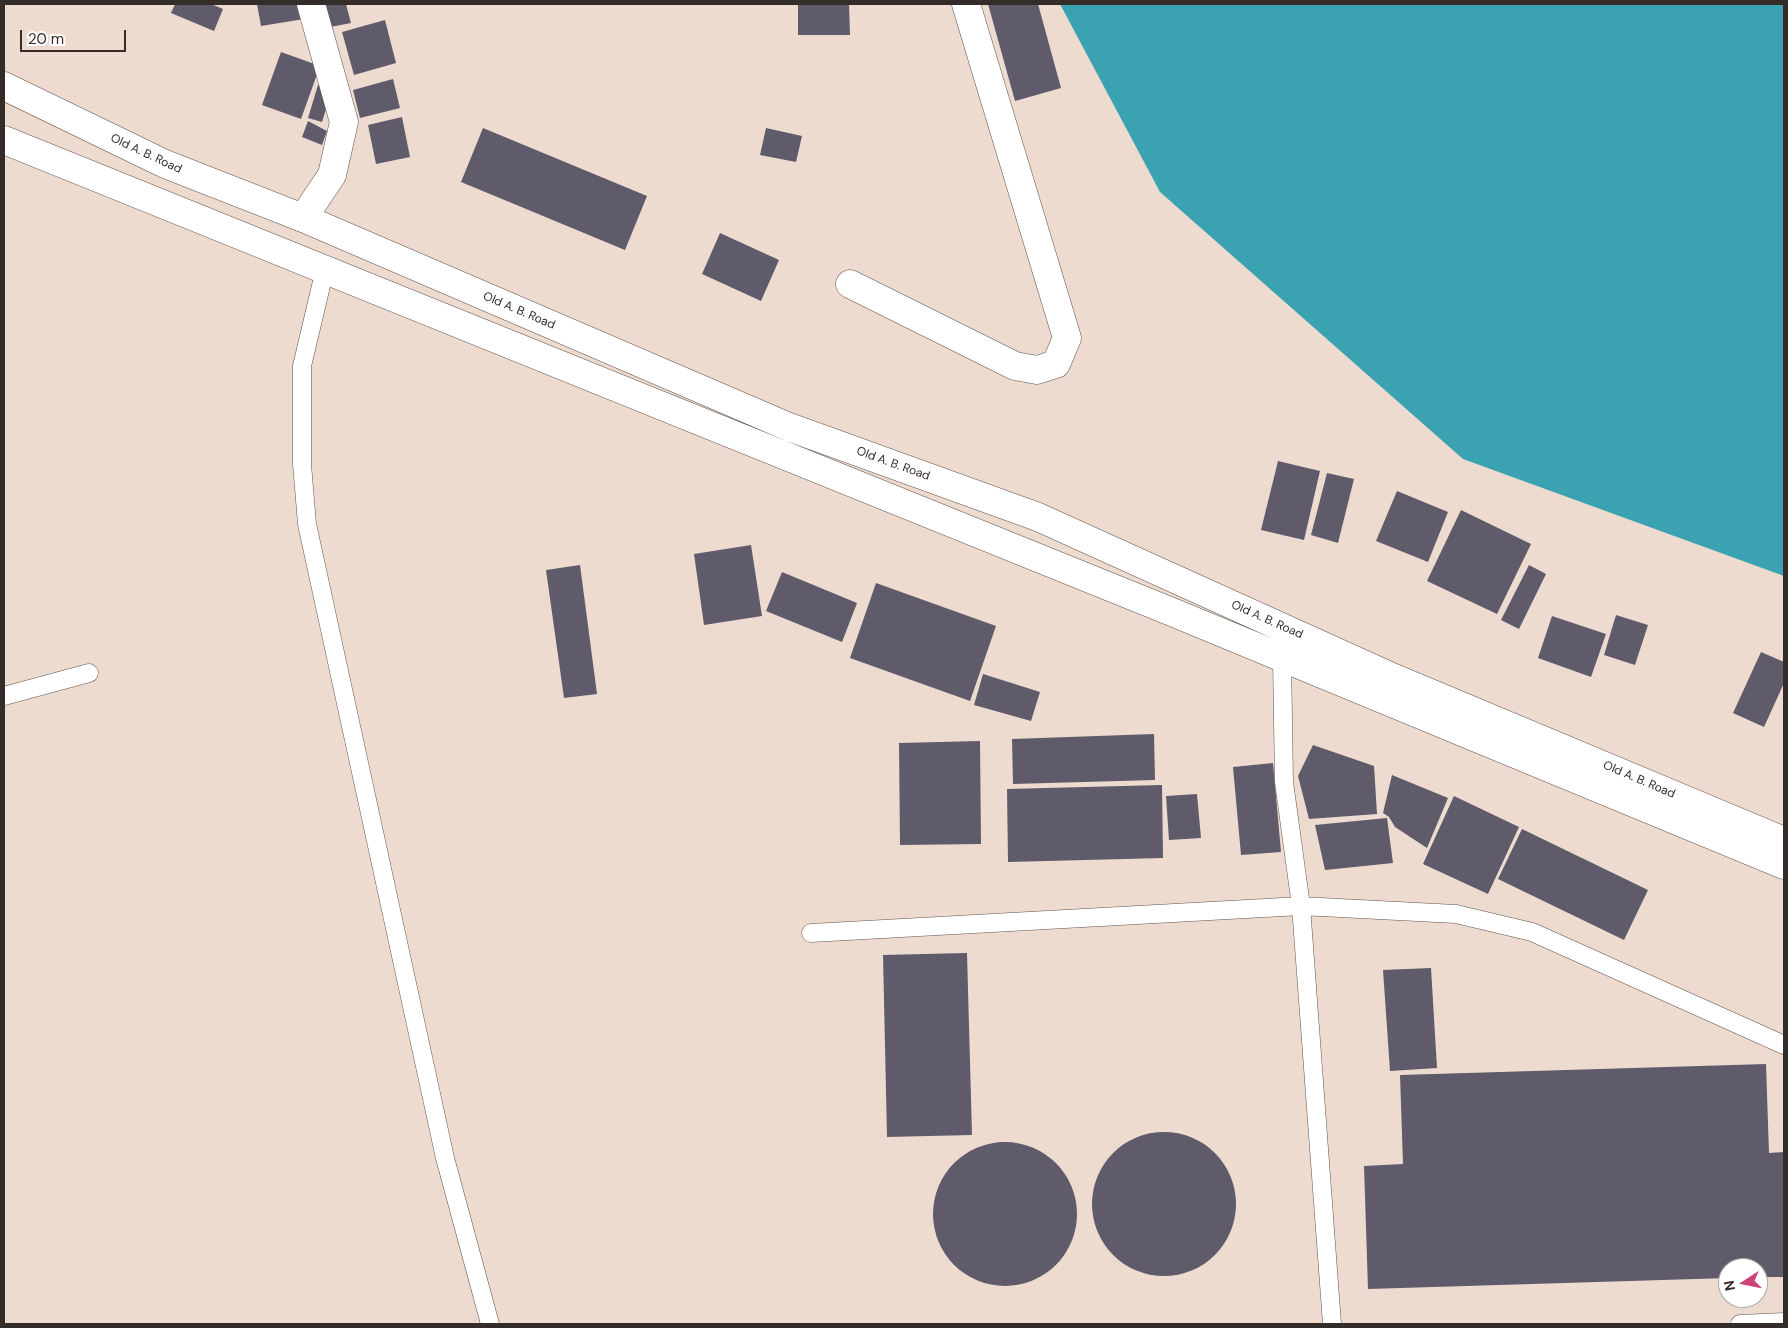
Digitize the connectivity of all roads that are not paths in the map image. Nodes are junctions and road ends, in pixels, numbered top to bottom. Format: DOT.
graph roads {
  1 [pos="311,4"];
  2 [pos="966,4"];
  3 [pos="4,86"];
  4 [pos="4,140"];
  5 [pos="303,218"];
  6 [pos="324,270"];
  7 [pos="850,284"];
  8 [pos="1282,657"];
  9 [pos="89,673"];
  10 [pos="4,696"];
  11 [pos="1784,841"];
  12 [pos="1784,865"];
  13 [pos="1301,906"];
  14 [pos="811,933"];
  15 [pos="1784,1045"];
  16 [pos="1784,1322"];
  17 [pos="490,1324"];
  18 [pos="1332,1324"];
  19 [pos="1740,1324"];
  1 -- 5 [label="main road"];
  2 -- 7 [label="main road"];
  3 -- 5 [label="main road, Old A. B. Road"];
  4 -- 6 [label="main road, Old A. B. Road"];
  5 -- 11 [label="main road, Old A. B. Road"];
  6 -- 8 [label="main road, Old A. B. Road"];
  6 -- 17 [label="lane"];
  8 -- 12 [label="main road, Old A. B. Road"];
  8 -- 13 [label="lane"];
  9 -- 10 [label="lane"];
  13 -- 14 [label="lane"];
  13 -- 15 [label="lane"];
  13 -- 18 [label="lane"];
  16 -- 19 [label="lane"];
}
